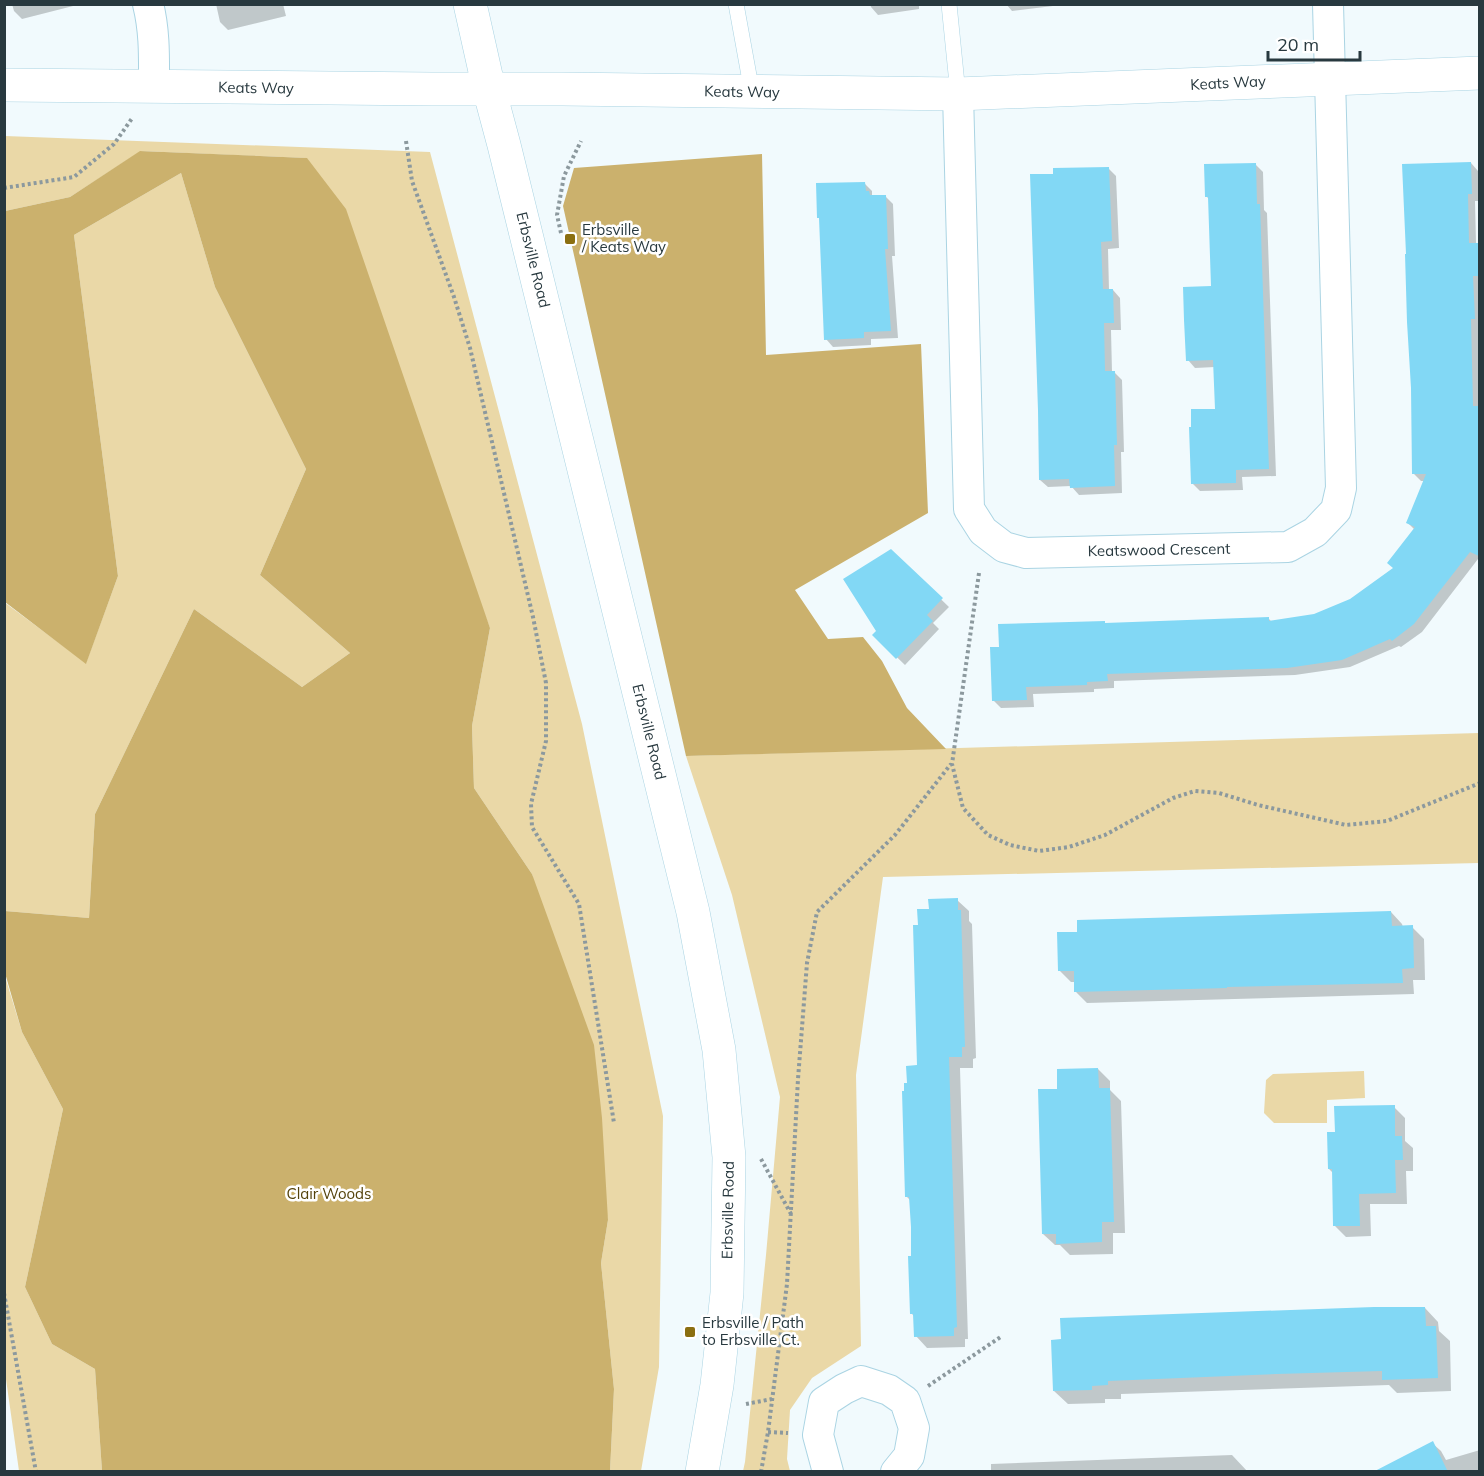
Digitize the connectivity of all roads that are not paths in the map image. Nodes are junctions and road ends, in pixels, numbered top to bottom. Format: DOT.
graph roads {
  1 [pos="148,4"];
  2 [pos="470,4"];
  3 [pos="736,4"];
  4 [pos="950,4"];
  5 [pos="1328,4"];
  6 [pos="1479,73"];
  7 [pos="1329,78"];
  8 [pos="4,85"];
  9 [pos="154,87"];
  10 [pos="489,89"];
  11 [pos="752,92"];
  12 [pos="958,94"];
  13 [pos="702,1472"];
  14 [pos="828,1472"];
  15 [pos="896,1472"];
  1 -- 9 [label="street"];
  2 -- 10 [label="main road, Erbsville Road"];
  3 -- 11 [label="lane"];
  4 -- 12 [label="lane"];
  5 -- 7 [label="street, Keatswood Crescent"];
  6 -- 7 [label="main road, Keats Way"];
  7 -- 12 [label="main road, Keats Way"];
  7 -- 12 [label="street, Keatswood Crescent"];
  8 -- 9 [label="main road, Keats Way"];
  9 -- 10 [label="main road, Keats Way"];
  10 -- 11 [label="main road, Keats Way"];
  10 -- 13 [label="main road, Erbsville Road"];
  11 -- 12 [label="main road, Keats Way"];
  14 -- 15 [label="street"];
}
